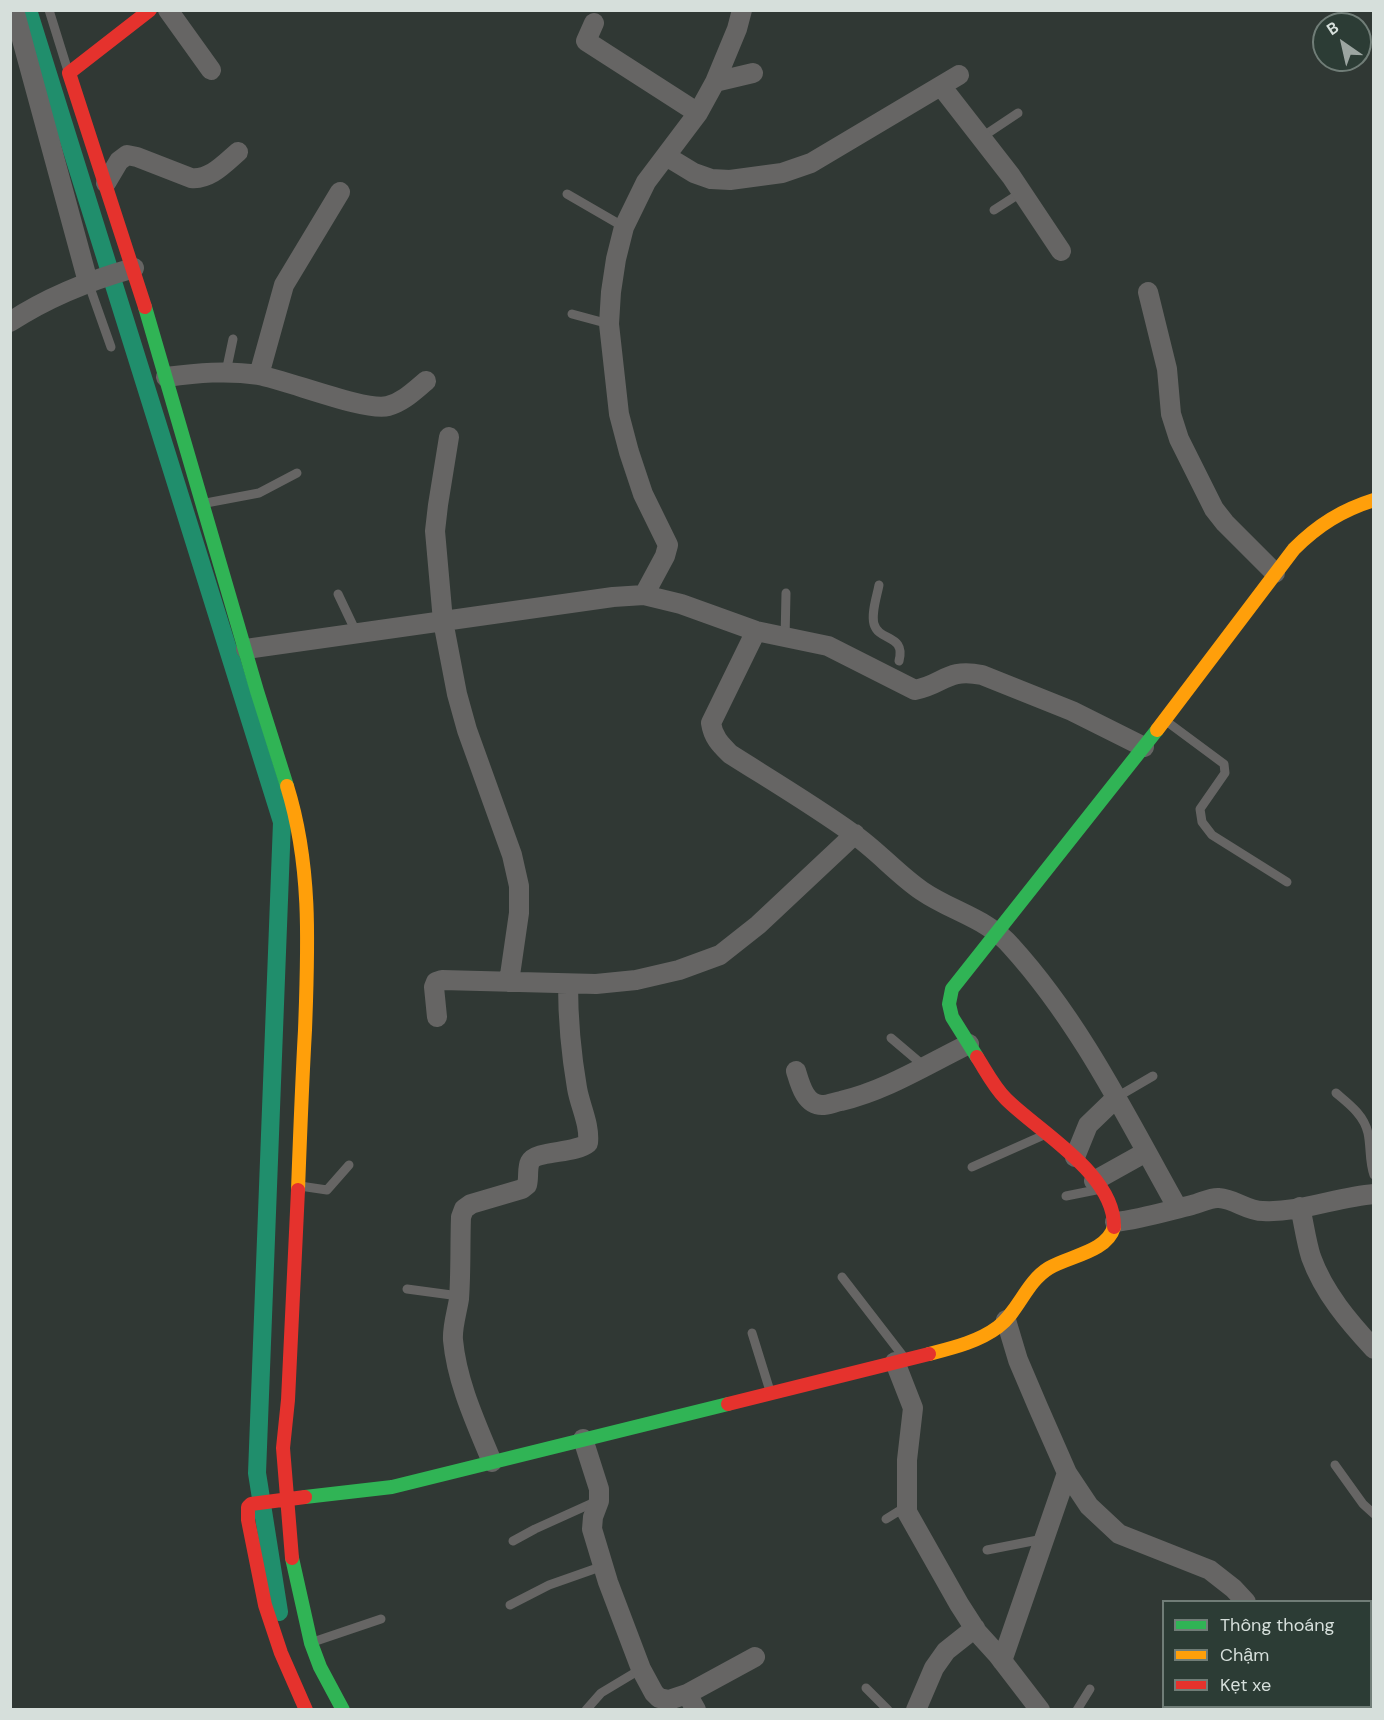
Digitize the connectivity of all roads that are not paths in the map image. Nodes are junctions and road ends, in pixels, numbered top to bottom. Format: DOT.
graph roads {
  1 [pos="14,10"];
  2 [pos="49,10"];
  3 [pos="150,10"];
  4 [pos="168,10"];
  5 [pos="742,10"];
  6 [pos="594,23"];
  7 [pos="210,70"];
  8 [pos="753,73"];
  9 [pos="69,74"];
  10 [pos="959,75"];
  11 [pos="715,82"];
  12 [pos="941,86"];
  13 [pos="698,113"];
  14 [pos="1018,113"];
  15 [pos="982,137"];
  16 [pos="238,152"];
  17 [pos="666,156"];
  18 [pos="106,183"];
  19 [pos="340,192"];
  20 [pos="1022,192"];
  21 [pos="567,194"];
  22 [pos="994,210"];
  23 [pos="624,227"];
  24 [pos="1060,251"];
  25 [pos="129,269"];
  26 [pos="94,280"];
  27 [pos="1148,292"];
  28 [pos="572,314"];
  29 [pos="10,322"];
  30 [pos="609,324"];
  31 [pos="233,339"];
  32 [pos="111,346"];
  33 [pos="226,372"];
  34 [pos="259,375"];
  35 [pos="166,377"];
  36 [pos="426,381"];
  37 [pos="449,437"];
  38 [pos="297,473"];
  39 [pos="1374,500"];
  40 [pos="203,503"];
  41 [pos="1275,573"];
  42 [pos="879,585"];
  43 [pos="786,593"];
  44 [pos="338,594"];
  45 [pos="644,595"];
  46 [pos="443,621"];
  47 [pos="756,631"];
  48 [pos="357,634"];
  49 [pos="785,639"];
  50 [pos="246,649"];
  51 [pos="896,670"];
  52 [pos="1165,720"];
  53 [pos="1144,747"];
  54 [pos="855,834"];
  55 [pos="1287,882"];
  56 [pos="998,933"];
  57 [pos="509,982"];
  58 [pos="568,984"];
  59 [pos="437,1017"];
  60 [pos="891,1038"];
  61 [pos="969,1044"];
  62 [pos="924,1066"];
  63 [pos="796,1071"];
  64 [pos="1153,1076"];
  65 [pos="1336,1093"];
  66 [pos="1117,1096"];
  67 [pos="1046,1134"];
  68 [pos="1146,1152"];
  69 [pos="1076,1157"];
  70 [pos="349,1165"];
  71 [pos="972,1167"];
  72 [pos="1374,1175"];
  73 [pos="1098,1185"];
  74 [pos="298,1186"];
  75 [pos="1374,1194"];
  76 [pos="1066,1196"];
  77 [pos="1177,1207"];
  78 [pos="1300,1207"];
  79 [pos="1115,1222"];
  80 [pos="842,1278"];
  81 [pos="407,1289"];
  82 [pos="459,1296"];
  83 [pos="1006,1320"];
  84 [pos="752,1333"];
  85 [pos="1374,1349"];
  86 [pos="901,1361"];
  87 [pos="771,1393"];
  88 [pos="583,1439"];
  89 [pos="492,1462"];
  90 [pos="1335,1465"];
  91 [pos="1067,1473"];
  92 [pos="599,1501"];
  93 [pos="280,1502"];
  94 [pos="907,1506"];
  95 [pos="1374,1514"];
  96 [pos="886,1519"];
  97 [pos="1043,1539"];
  98 [pos="513,1541"];
  99 [pos="987,1550"];
  100 [pos="603,1566"];
  101 [pos="1244,1600"];
  102 [pos="510,1605"];
  103 [pos="381,1619"];
  104 [pos="975,1628"];
  105 [pos="311,1643"];
  106 [pos="755,1657"];
  107 [pos="1002,1661"];
  108 [pos="641,1669"];
  109 [pos="866,1688"];
  110 [pos="1090,1689"];
  111 [pos="692,1702"];
  112 [pos="306,1710"];
  113 [pos="344,1710"];
  114 [pos="586,1710"];
  115 [pos="888,1710"];
  116 [pos="916,1710"];
  117 [pos="1040,1710"];
  118 [pos="1077,1710"];
  1 -- 26 [label="street"];
  2 -- 9 [label="lane"];
  3 -- 9 [label="street"];
  4 -- 7 [label="street"];
  5 -- 11 [label="street"];
  6 -- 13 [label="street"];
  8 -- 11 [label="street"];
  9 -- 18 [label="street"];
  10 -- 12 [label="street"];
  11 -- 13 [label="street"];
  12 -- 15 [label="street"];
  12 -- 17 [label="street"];
  13 -- 17 [label="street"];
  14 -- 15 [label="lane"];
  15 -- 20 [label="street"];
  16 -- 18 [label="street"];
  17 -- 23 [label="street"];
  18 -- 25 [label="street"];
  19 -- 34 [label="street"];
  20 -- 22 [label="lane"];
  20 -- 24 [label="street"];
  21 -- 23 [label="lane"];
  23 -- 30 [label="street"];
  25 -- 26 [label="street"];
  25 -- 35 [label="street"];
  26 -- 29 [label="street"];
  26 -- 32 [label="lane"];
  27 -- 41 [label="street"];
  28 -- 30 [label="lane"];
  30 -- 45 [label="street"];
  31 -- 33 [label="lane"];
  33 -- 34 [label="street"];
  33 -- 35 [label="street"];
  34 -- 36 [label="street"];
  35 -- 40 [label="street"];
  37 -- 46 [label="street"];
  38 -- 40 [label="lane"];
  39 -- 41 [label="street"];
  40 -- 50 [label="street"];
  41 -- 52 [label="street"];
  42 -- 51 [label="lane"];
  43 -- 49 [label="lane"];
  44 -- 48 [label="lane"];
  45 -- 46 [label="street"];
  45 -- 47 [label="street"];
  46 -- 48 [label="street"];
  46 -- 57 [label="street"];
  47 -- 49 [label="street"];
  47 -- 54 [label="street"];
  48 -- 50 [label="street"];
  49 -- 51 [label="street"];
  50 -- 74 [label="street"];
  51 -- 53 [label="street"];
  52 -- 53 [label="street"];
  52 -- 55 [label="lane"];
  53 -- 56 [label="street"];
  54 -- 56 [label="street"];
  54 -- 58 [label="street"];
  56 -- 61 [label="street"];
  56 -- 66 [label="street"];
  57 -- 58 [label="street"];
  57 -- 59 [label="street"];
  58 -- 82 [label="street"];
  60 -- 62 [label="lane"];
  61 -- 62 [label="street"];
  61 -- 67 [label="street"];
  62 -- 63 [label="street"];
  64 -- 66 [label="lane"];
  65 -- 72 [label="lane"];
  66 -- 68 [label="street"];
  66 -- 69 [label="street"];
  67 -- 69 [label="street"];
  67 -- 71 [label="lane"];
  68 -- 73 [label="street"];
  68 -- 77 [label="street"];
  69 -- 73 [label="street"];
  70 -- 74 [label="lane"];
  73 -- 76 [label="lane"];
  73 -- 79 [label="street"];
  74 -- 93 [label="street"];
  75 -- 78 [label="street"];
  77 -- 78 [label="street"];
  77 -- 79 [label="street"];
  78 -- 85 [label="street"];
  79 -- 83 [label="street"];
  80 -- 86 [label="lane"];
  81 -- 82 [label="lane"];
  82 -- 89 [label="street"];
  83 -- 86 [label="street"];
  83 -- 91 [label="street"];
  84 -- 87 [label="lane"];
  86 -- 87 [label="street"];
  86 -- 94 [label="street"];
  87 -- 88 [label="street"];
  88 -- 89 [label="street"];
  88 -- 92 [label="street"];
  89 -- 93 [label="street"];
  90 -- 95 [label="lane"];
  91 -- 97 [label="street"];
  91 -- 101 [label="street"];
  92 -- 98 [label="lane"];
  92 -- 100 [label="street"];
  93 -- 105 [label="street"];
  93 -- 112 [label="street"];
  94 -- 96 [label="lane"];
  94 -- 104 [label="street"];
  97 -- 99 [label="lane"];
  97 -- 107 [label="street"];
  100 -- 102 [label="lane"];
  100 -- 108 [label="street"];
  103 -- 105 [label="lane"];
  104 -- 107 [label="street"];
  104 -- 116 [label="street"];
  105 -- 113 [label="street"];
  106 -- 111 [label="street"];
  107 -- 117 [label="street"];
  108 -- 111 [label="street"];
  108 -- 114 [label="lane"];
  109 -- 115 [label="lane"];
  110 -- 118 [label="lane"];
}
